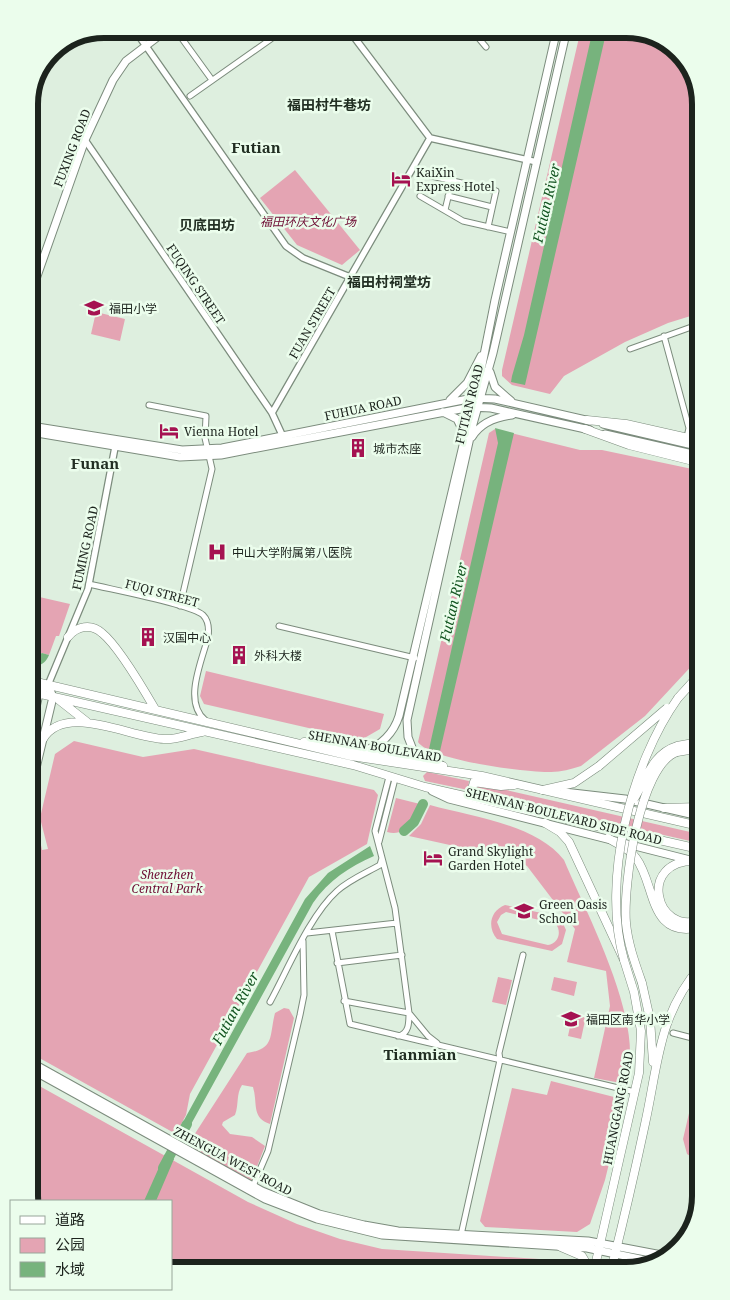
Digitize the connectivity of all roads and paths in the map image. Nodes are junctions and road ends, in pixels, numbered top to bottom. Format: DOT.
graph roads {
  1 [pos="140,38"];
  2 [pos="156,38"];
  3 [pos="182,38"];
  4 [pos="270,38"];
  5 [pos="355,38"];
  6 [pos="479,38"];
  7 [pos="555,38"];
  8 [pos="565,38"];
  9 [pos="146,46"];
  10 [pos="486,47"];
  11 [pos="212,80"];
  12 [pos="190,96"];
  13 [pos="430,138"];
  14 [pos="85,140"];
  15 [pos="528,160"];
  16 [pos="537,162"];
  17 [pos="423,174"];
  18 [pos="452,180"];
  19 [pos="420,196"];
  20 [pos="448,196"];
  21 [pos="492,207"];
  22 [pos="445,210"];
  23 [pos="488,227"];
  24 [pos="511,232"];
  25 [pos="38,274"];
  26 [pos="350,277"];
  27 [pos="692,327"];
  28 [pos="664,336"];
  29 [pos="484,349"];
  30 [pos="630,349"];
  31 [pos="489,369"];
  32 [pos="477,398"];
  33 [pos="443,403"];
  34 [pos="516,404"];
  35 [pos="149,405"];
  36 [pos="475,407"];
  37 [pos="440,412"];
  38 [pos="272,413"];
  39 [pos="520,415"];
  40 [pos="587,420"];
  41 [pos="38,428"];
  42 [pos="585,429"];
  43 [pos="38,433"];
  44 [pos="464,436"];
  45 [pos="638,437"];
  46 [pos="687,438"];
  47 [pos="284,439"];
  48 [pos="692,439"];
  49 [pos="116,443"];
  50 [pos="469,444"];
  51 [pos="692,445"];
  52 [pos="209,453"];
  53 [pos="692,453"];
  54 [pos="692,461"];
  55 [pos="89,584"];
  56 [pos="180,606"];
  57 [pos="279,626"];
  58 [pos="68,637"];
  59 [pos="412,658"];
  60 [pos="420,660"];
  61 [pos="37,682"];
  62 [pos="692,683"];
  63 [pos="48,685"];
  64 [pos="37,692"];
  65 [pos="37,693"];
  66 [pos="53,697"];
  67 [pos="678,698"];
  68 [pos="155,709"];
  69 [pos="89,723"];
  70 [pos="210,723"];
  71 [pos="209,732"];
  72 [pos="43,739"];
  73 [pos="294,742"];
  74 [pos="692,745"];
  75 [pos="677,749"];
  76 [pos="364,750"];
  77 [pos="692,751"];
  78 [pos="37,763"];
  79 [pos="444,766"];
  80 [pos="459,772"];
  81 [pos="392,778"];
  82 [pos="518,784"];
  83 [pos="425,788"];
  84 [pos="543,790"];
  85 [pos="493,801"];
  86 [pos="631,806"];
  87 [pos="692,806"];
  88 [pos="664,808"];
  89 [pos="692,814"];
  90 [pos="545,823"];
  91 [pos="692,824"];
  92 [pos="608,838"];
  93 [pos="662,841"];
  94 [pos="378,842"];
  95 [pos="692,847"];
  96 [pos="692,856"];
  97 [pos="382,857"];
  98 [pos="692,858"];
  99 [pos="692,860"];
  100 [pos="397,923"];
  101 [pos="692,923"];
  102 [pos="692,926"];
  103 [pos="332,931"];
  104 [pos="307,934"];
  105 [pos="303,941"];
  106 [pos="402,955"];
  107 [pos="523,955"];
  108 [pos="624,960"];
  109 [pos="337,963"];
  110 [pos="692,978"];
  111 [pos="344,1001"];
  112 [pos="270,1002"];
  113 [pos="409,1014"];
  114 [pos="420,1028"];
  115 [pos="407,1030"];
  116 [pos="673,1033"];
  117 [pos="397,1036"];
  118 [pos="692,1037"];
  119 [pos="413,1040"];
  120 [pos="442,1045"];
  121 [pos="500,1060"];
  122 [pos="37,1066"];
  123 [pos="654,1068"];
  124 [pos="37,1073"];
  125 [pos="635,1092"];
  126 [pos="162,1139"];
  127 [pos="190,1154"];
  128 [pos="253,1186"];
  129 [pos="461,1235"];
  130 [pos="618,1245"];
  131 [pos="600,1246"];
  132 [pos="561,1247"];
  133 [pos="615,1253"];
  134 [pos="659,1254"];
  135 [pos="645,1260"];
  136 [pos="586,1262"];
  137 [pos="595,1262"];
  138 [pos="613,1262"];
  1 -- 9 [label="street"];
  2 -- 9 [label="main road, FUXING ROAD"];
  3 -- 11 [label="street"];
  4 -- 11 [label="street"];
  5 -- 13 [label="street"];
  6 -- 10 [label="street"];
  7 -- 15 [label="main road, FUTIAN ROAD"];
  8 -- 16 [label="main road, FUTIAN ROAD"];
  9 -- 14 [label="main road, FUXING ROAD"];
  9 -- 26 [label="street"];
  11 -- 12 [label="street"];
  13 -- 15 [label="street"];
  13 -- 26 [label="street, FUAN STREET"];
  14 -- 25 [label="main road, FUXING ROAD"];
  14 -- 38 [label="street, FUQING STREET"];
  15 -- 16 [label="street"];
  15 -- 24 [label="main road, FUTIAN ROAD"];
  16 -- 31 [label="main road, FUTIAN ROAD"];
  17 -- 18 [label="street"];
  18 -- 20 [label="street"];
  18 -- 21 [label="street"];
  19 -- 22 [label="street"];
  20 -- 21 [label="street"];
  20 -- 22 [label="street"];
  21 -- 23 [label="street"];
  22 -- 23 [label="street"];
  23 -- 24 [label="street"];
  24 -- 29 [label="main road, FUTIAN ROAD"];
  26 -- 38 [label="street, FUAN STREET"];
  27 -- 28 [label="street"];
  28 -- 30 [label="street"];
  28 -- 46 [label="street"];
  29 -- 32 [label="main road, FUTIAN ROAD"];
  29 -- 33 [label="main road"];
  31 -- 32 [label="main road, FUTIAN ROAD"];
  31 -- 34 [label="main road"];
  32 -- 33 [label="main road, FUHUA ROAD"];
  32 -- 34 [label="main road, FUHUA ROAD"];
  32 -- 36 [label="main road, FUTIAN ROAD"];
  33 -- 47 [label="main road, FUHUA ROAD"];
  34 -- 40 [label="main road, FUHUA ROAD"];
  35 -- 52 [label="street"];
  36 -- 37 [label="main road, FUHUA ROAD"];
  36 -- 39 [label="main road, FUHUA ROAD"];
  36 -- 44 [label="main road, FUTIAN ROAD"];
  36 -- 50 [label="main road, FUTIAN ROAD"];
  37 -- 44 [label="main road"];
  37 -- 47 [label="main road, FUHUA ROAD"];
  38 -- 47 [label="street, FUQING STREET"];
  39 -- 42 [label="main road, FUHUA ROAD"];
  39 -- 50 [label="main road"];
  40 -- 45 [label="main road, FUHUA ROAD"];
  40 -- 46 [label="main road"];
  41 -- 49 [label="main road, FUHUA ROAD"];
  42 -- 45 [label="main road, FUHUA ROAD"];
  42 -- 54 [label="main road"];
  43 -- 49 [label="main road, FUHUA ROAD"];
  44 -- 59 [label="main road, FUTIAN ROAD"];
  45 -- 51 [label="main road, FUHUA ROAD"];
  45 -- 53 [label="main road, FUHUA ROAD"];
  46 -- 48 [label="main road"];
  47 -- 52 [label="main road, FUHUA ROAD"];
  49 -- 52 [label="main road, FUHUA ROAD"];
  49 -- 55 [label="street, FUMING ROAD"];
  50 -- 60 [label="main road, FUTIAN ROAD"];
  52 -- 56 [label="street"];
  55 -- 56 [label="street, FUQI STREET"];
  55 -- 58 [label="street, FUMING ROAD"];
  56 -- 70 [label="street, FUQI STREET"];
  57 -- 59 [label="street"];
  58 -- 63 [label="street, FUMING ROAD"];
  58 -- 68 [label="main road"];
  59 -- 60 [label="street"];
  59 -- 76 [label="main road, FUTIAN ROAD"];
  60 -- 79 [label="main road, FUTIAN ROAD"];
  61 -- 63 [label="main road, SHENNAN BOULEVARD"];
  62 -- 67 [label="main road, HUANGGANG ROAD"];
  63 -- 64 [label="main road"];
  63 -- 66 [label="main road"];
  63 -- 68 [label="main road, SHENNAN BOULEVARD"];
  65 -- 66 [label="main road, SHENNAN BOULEVARD"];
  66 -- 69 [label="main road"];
  66 -- 71 [label="main road, SHENNAN BOULEVARD"];
  66 -- 72 [label="main road"];
  67 -- 84 [label="main road, bridge"];
  67 -- 86 [label="main road, HUANGGANG ROAD, bridge"];
  68 -- 70 [label="main road, SHENNAN BOULEVARD"];
  69 -- 71 [label="main road"];
  69 -- 72 [label="main road"];
  70 -- 73 [label="main road, SHENNAN BOULEVARD"];
  71 -- 81 [label="main road, SHENNAN BOULEVARD"];
  72 -- 78 [label="main road"];
  73 -- 76 [label="main road"];
  73 -- 80 [label="main road, SHENNAN BOULEVARD"];
  74 -- 75 [label="main road"];
  75 -- 77 [label="main road"];
  75 -- 86 [label="main road, bridge"];
  75 -- 123 [label="main road, bridge"];
  76 -- 79 [label="main road"];
  79 -- 80 [label="main road"];
  80 -- 82 [label="main road, SHENNAN BOULEVARD"];
  81 -- 83 [label="main road, SHENNAN BOULEVARD"];
  81 -- 94 [label="street"];
  81 -- 94 [label="street"];
  82 -- 84 [label="main road, SHENNAN BOULEVARD"];
  82 -- 85 [label="main road"];
  83 -- 85 [label="main road, SHENNAN BOULEVARD"];
  83 -- 90 [label="main road, SHENNAN BOULEVARD SIDE ROAD"];
  84 -- 88 [label="main road, SHENNAN BOULEVARD SIDE ROAD"];
  84 -- 91 [label="main road, SHENNAN BOULEVARD"];
  85 -- 93 [label="main road, SHENNAN BOULEVARD"];
  86 -- 108 [label="main road, HUANGGANG ROAD, bridge"];
  87 -- 88 [label="main road"];
  88 -- 89 [label="main road, SHENNAN BOULEVARD SIDE ROAD"];
  90 -- 92 [label="main road, SHENNAN BOULEVARD SIDE ROAD"];
  90 -- 108 [label="main road"];
  92 -- 98 [label="main road, SHENNAN BOULEVARD SIDE ROAD"];
  92 -- 102 [label="main road"];
  93 -- 95 [label="main road, SHENNAN BOULEVARD"];
  93 -- 96 [label="main road"];
  94 -- 97 [label="street"];
  97 -- 100 [label="street"];
  97 -- 104 [label="street"];
  99 -- 101 [label="main road"];
  100 -- 103 [label="street"];
  100 -- 106 [label="street"];
  103 -- 104 [label="street"];
  103 -- 109 [label="street"];
  104 -- 105 [label="street"];
  105 -- 112 [label="street"];
  105 -- 128 [label="street"];
  106 -- 109 [label="street"];
  106 -- 113 [label="street"];
  107 -- 121 [label="street"];
  108 -- 125 [label="main road, HUANGGANG ROAD"];
  109 -- 111 [label="street"];
  110 -- 123 [label="main road"];
  111 -- 113 [label="street"];
  111 -- 117 [label="street"];
  113 -- 114 [label="street"];
  113 -- 115 [label="street"];
  114 -- 115 [label="street"];
  114 -- 119 [label="street"];
  114 -- 120 [label="street"];
  115 -- 117 [label="street"];
  115 -- 119 [label="street"];
  116 -- 118 [label="street"];
  117 -- 119 [label="street"];
  119 -- 120 [label="street"];
  120 -- 121 [label="street"];
  121 -- 125 [label="street"];
  121 -- 129 [label="street"];
  122 -- 126 [label="main road, ZHENGUA WEST ROAD"];
  123 -- 130 [label="main road"];
  124 -- 126 [label="main road, ZHENGUA WEST ROAD"];
  125 -- 131 [label="main road, HUANGGANG ROAD"];
  126 -- 127 [label="main road, ZHENGUA WEST ROAD"];
  127 -- 128 [label="main road, ZHENGUA WEST ROAD"];
  127 -- 132 [label="main road, ZHENGUA WEST ROAD"];
  128 -- 129 [label="main road, ZHENGUA WEST ROAD"];
  129 -- 131 [label="main road, ZHENGUA WEST ROAD"];
  130 -- 131 [label="main road, ZHENGUA WEST ROAD"];
  130 -- 133 [label="main road"];
  130 -- 134 [label="main road, ZHENGUA WEST ROAD"];
  131 -- 132 [label="main road, ZHENGUA WEST ROAD"];
  131 -- 133 [label="main road, ZHENGUA WEST ROAD"];
  131 -- 137 [label="main road, HUANGGANG ROAD"];
  132 -- 136 [label="main road"];
  133 -- 135 [label="main road, ZHENGUA WEST ROAD"];
  133 -- 138 [label="main road"];
}
